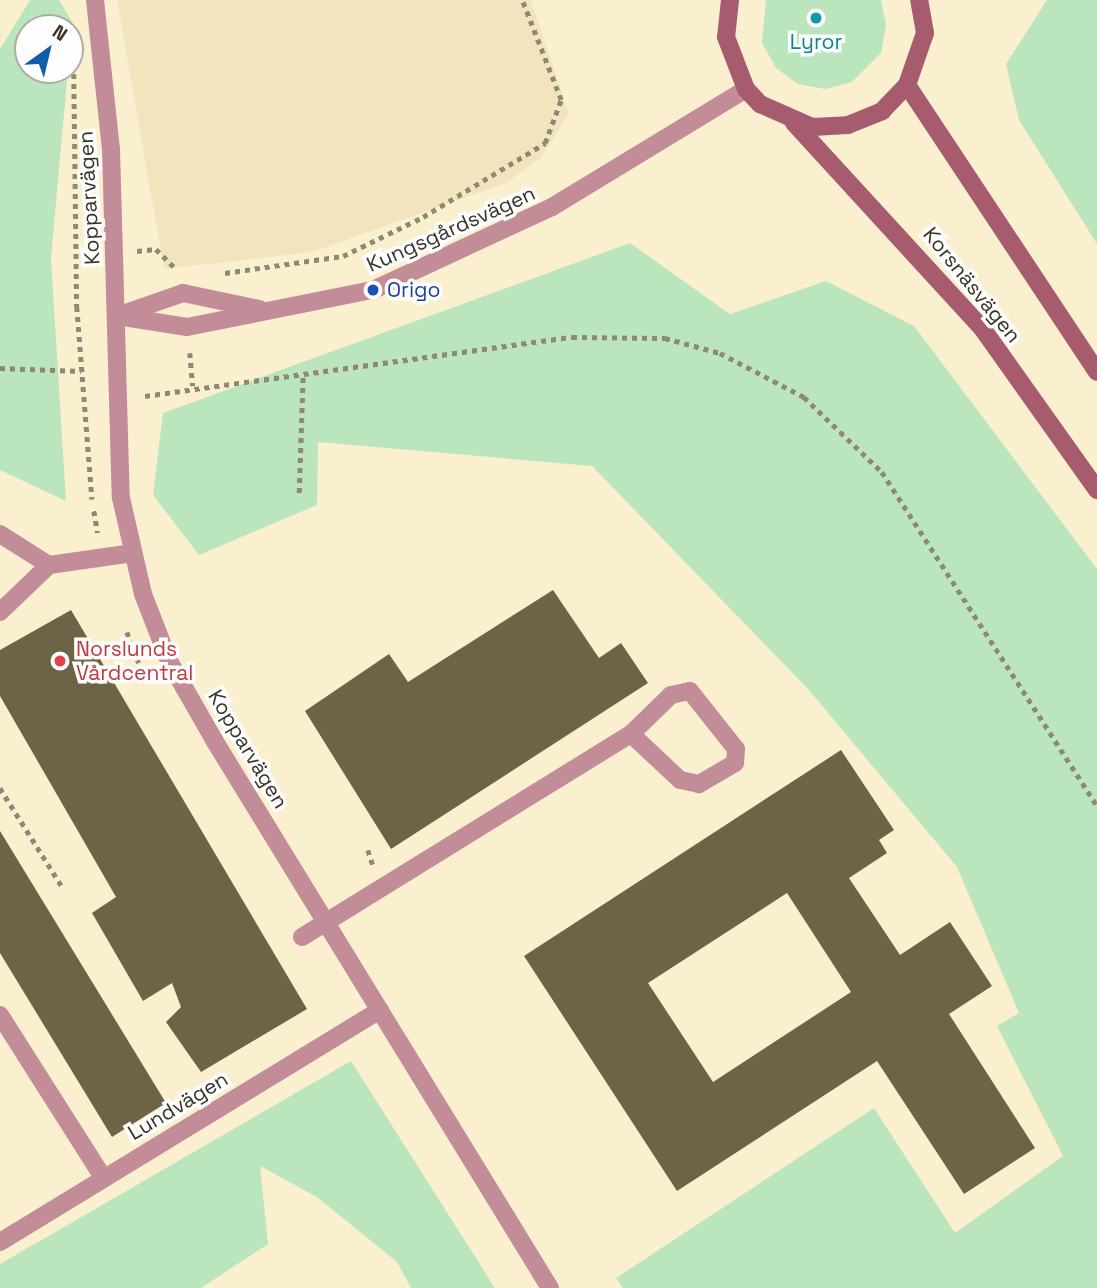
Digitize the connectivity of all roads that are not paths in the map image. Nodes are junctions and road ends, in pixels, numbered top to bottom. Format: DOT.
graph roads {
  1 [pos="95,0"];
  2 [pos="730,0"];
  3 [pos="919,0"];
  4 [pos="907,85"];
  5 [pos="746,89"];
  6 [pos="794,123"];
  7 [pos="269,312"];
  8 [pos="117,316"];
  9 [pos="1097,372"];
  10 [pos="1097,490"];
  11 [pos="0,534"];
  12 [pos="133,553"];
  13 [pos="49,565"];
  14 [pos="0,612"];
  15 [pos="631,734"];
  16 [pos="326,923"];
  17 [pos="302,937"];
  18 [pos="380,1010"];
  19 [pos="0,1015"];
  20 [pos="103,1177"];
  21 [pos="0,1242"];
  22 [pos="550,1288"];
  1 -- 8 [label="street, Kopparvägen"];
  2 -- 5 [label="main road"];
  3 -- 4 [label="main road"];
  4 -- 6 [label="main road"];
  4 -- 9 [label="main road"];
  5 -- 6 [label="main road, Korsnäsvägen"];
  5 -- 7 [label="street, Kungsgårdsvägen"];
  6 -- 10 [label="main road, Korsnäsvägen"];
  7 -- 8 [label="street, Kungsgårdsvägen"];
  7 -- 8 [label="street, Kungsgårdsvägen"];
  8 -- 12 [label="street, Kopparvägen"];
  11 -- 13 [label="street"];
  12 -- 13 [label="street"];
  12 -- 16 [label="street, Kopparvägen"];
  13 -- 14 [label="street"];
  15 -- 15 [label="street"];
  15 -- 16 [label="street"];
  16 -- 17 [label="street"];
  16 -- 18 [label="street, Kopparvägen"];
  18 -- 20 [label="street, Lundvägen"];
  18 -- 22 [label="street, Kopparvägen"];
  19 -- 20 [label="street"];
  20 -- 21 [label="street, Lundvägen"];
}
